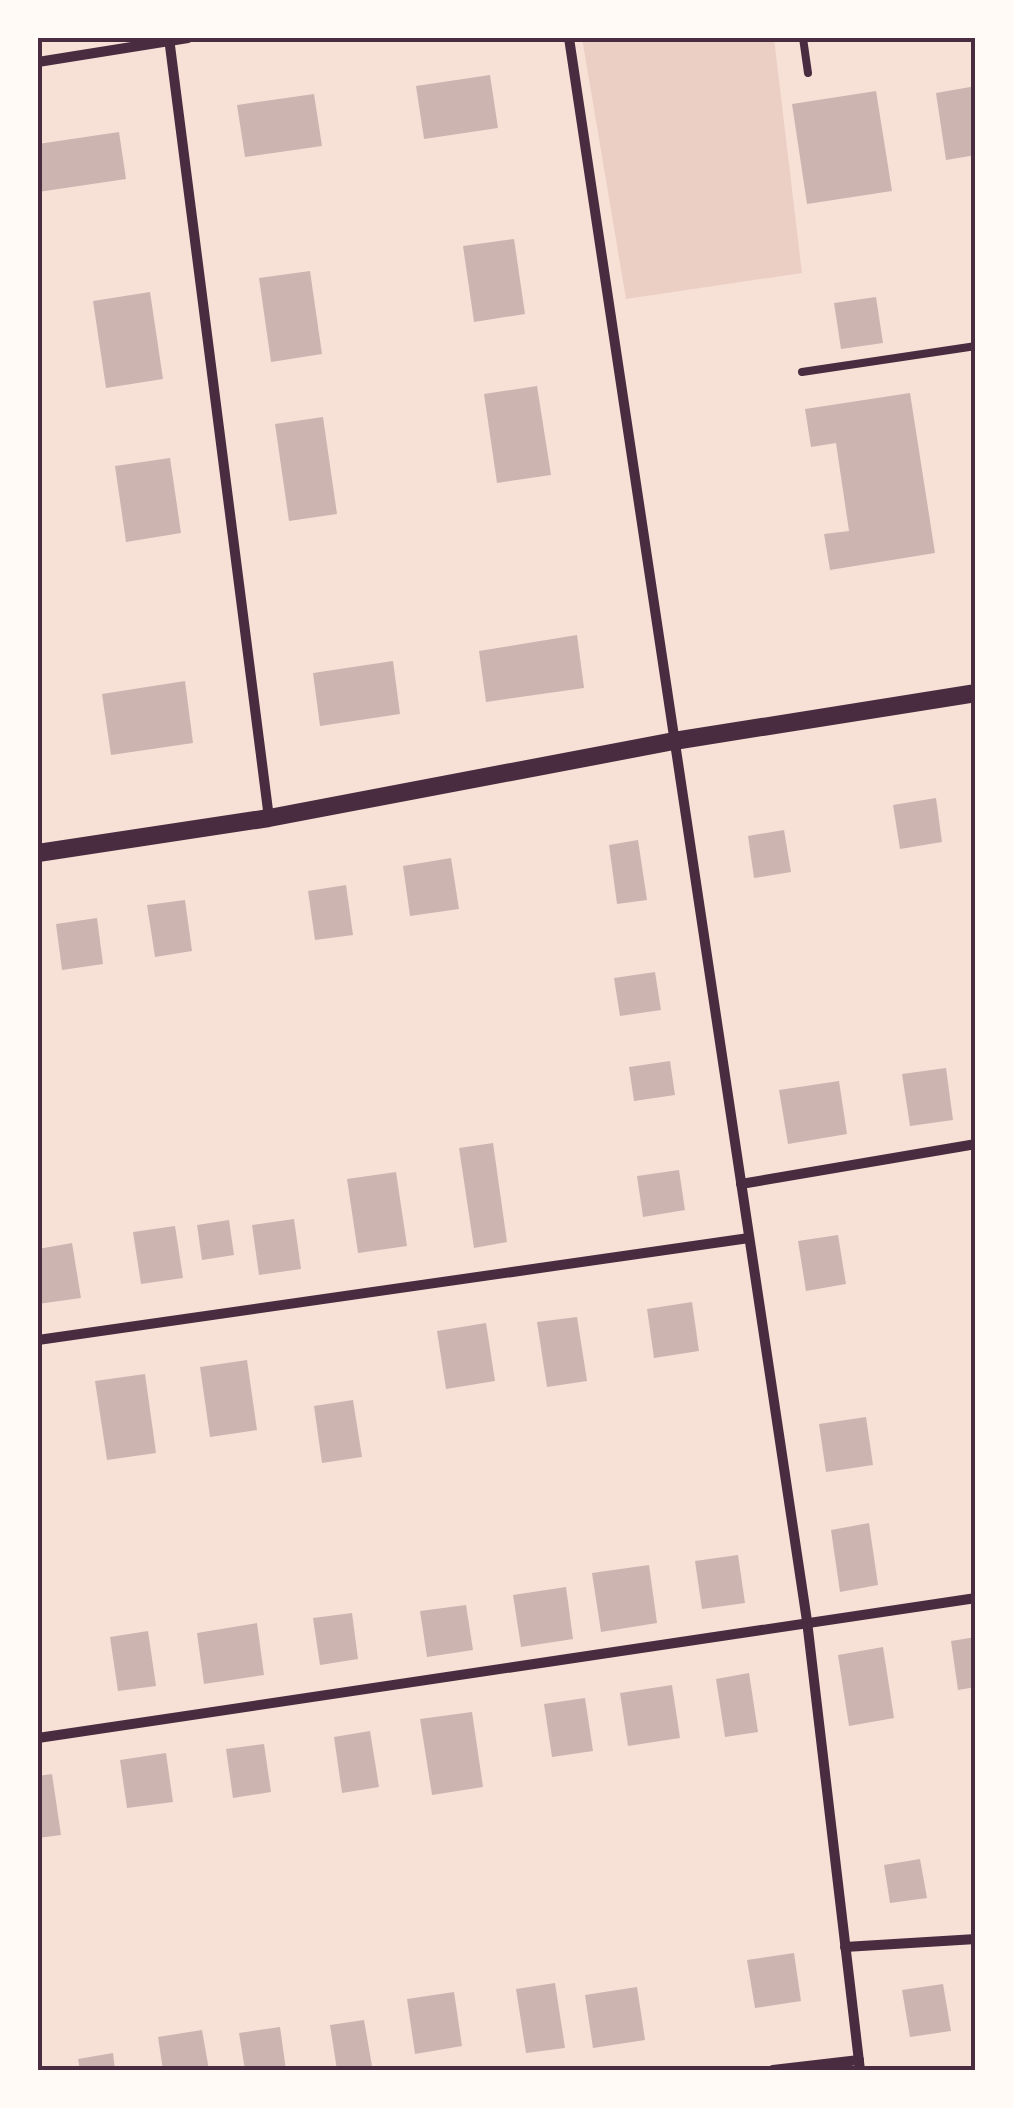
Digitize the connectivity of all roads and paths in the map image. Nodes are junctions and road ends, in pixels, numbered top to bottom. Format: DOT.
graph roads {
  1 [pos="188,38"];
  2 [pos="569,38"];
  3 [pos="803,38"];
  4 [pos="169,39"];
  5 [pos="38,62"];
  6 [pos="808,73"];
  7 [pos="976,346"];
  8 [pos="802,372"];
  9 [pos="976,692"];
  10 [pos="674,741"];
  11 [pos="269,818"];
  12 [pos="38,854"];
  13 [pos="976,1144"];
  14 [pos="741,1184"];
  15 [pos="749,1238"];
  16 [pos="38,1340"];
  17 [pos="976,1598"];
  18 [pos="806,1621"];
  19 [pos="38,1738"];
  20 [pos="976,1938"];
  21 [pos="845,1947"];
  22 [pos="859,2065"];
  23 [pos="773,2070"];
  1 -- 4 [label="street"];
  2 -- 10 [label="street"];
  3 -- 6 [label="lane"];
  4 -- 5 [label="street"];
  4 -- 11 [label="street"];
  7 -- 8 [label="lane"];
  9 -- 10 [label="street"];
  10 -- 11 [label="street"];
  10 -- 14 [label="street"];
  11 -- 12 [label="street"];
  13 -- 14 [label="street"];
  14 -- 15 [label="street"];
  15 -- 16 [label="street"];
  15 -- 18 [label="street"];
  17 -- 18 [label="street"];
  18 -- 19 [label="street"];
  18 -- 21 [label="street"];
  20 -- 21 [label="street"];
  21 -- 22 [label="street"];
  22 -- 23 [label="street"];
}
